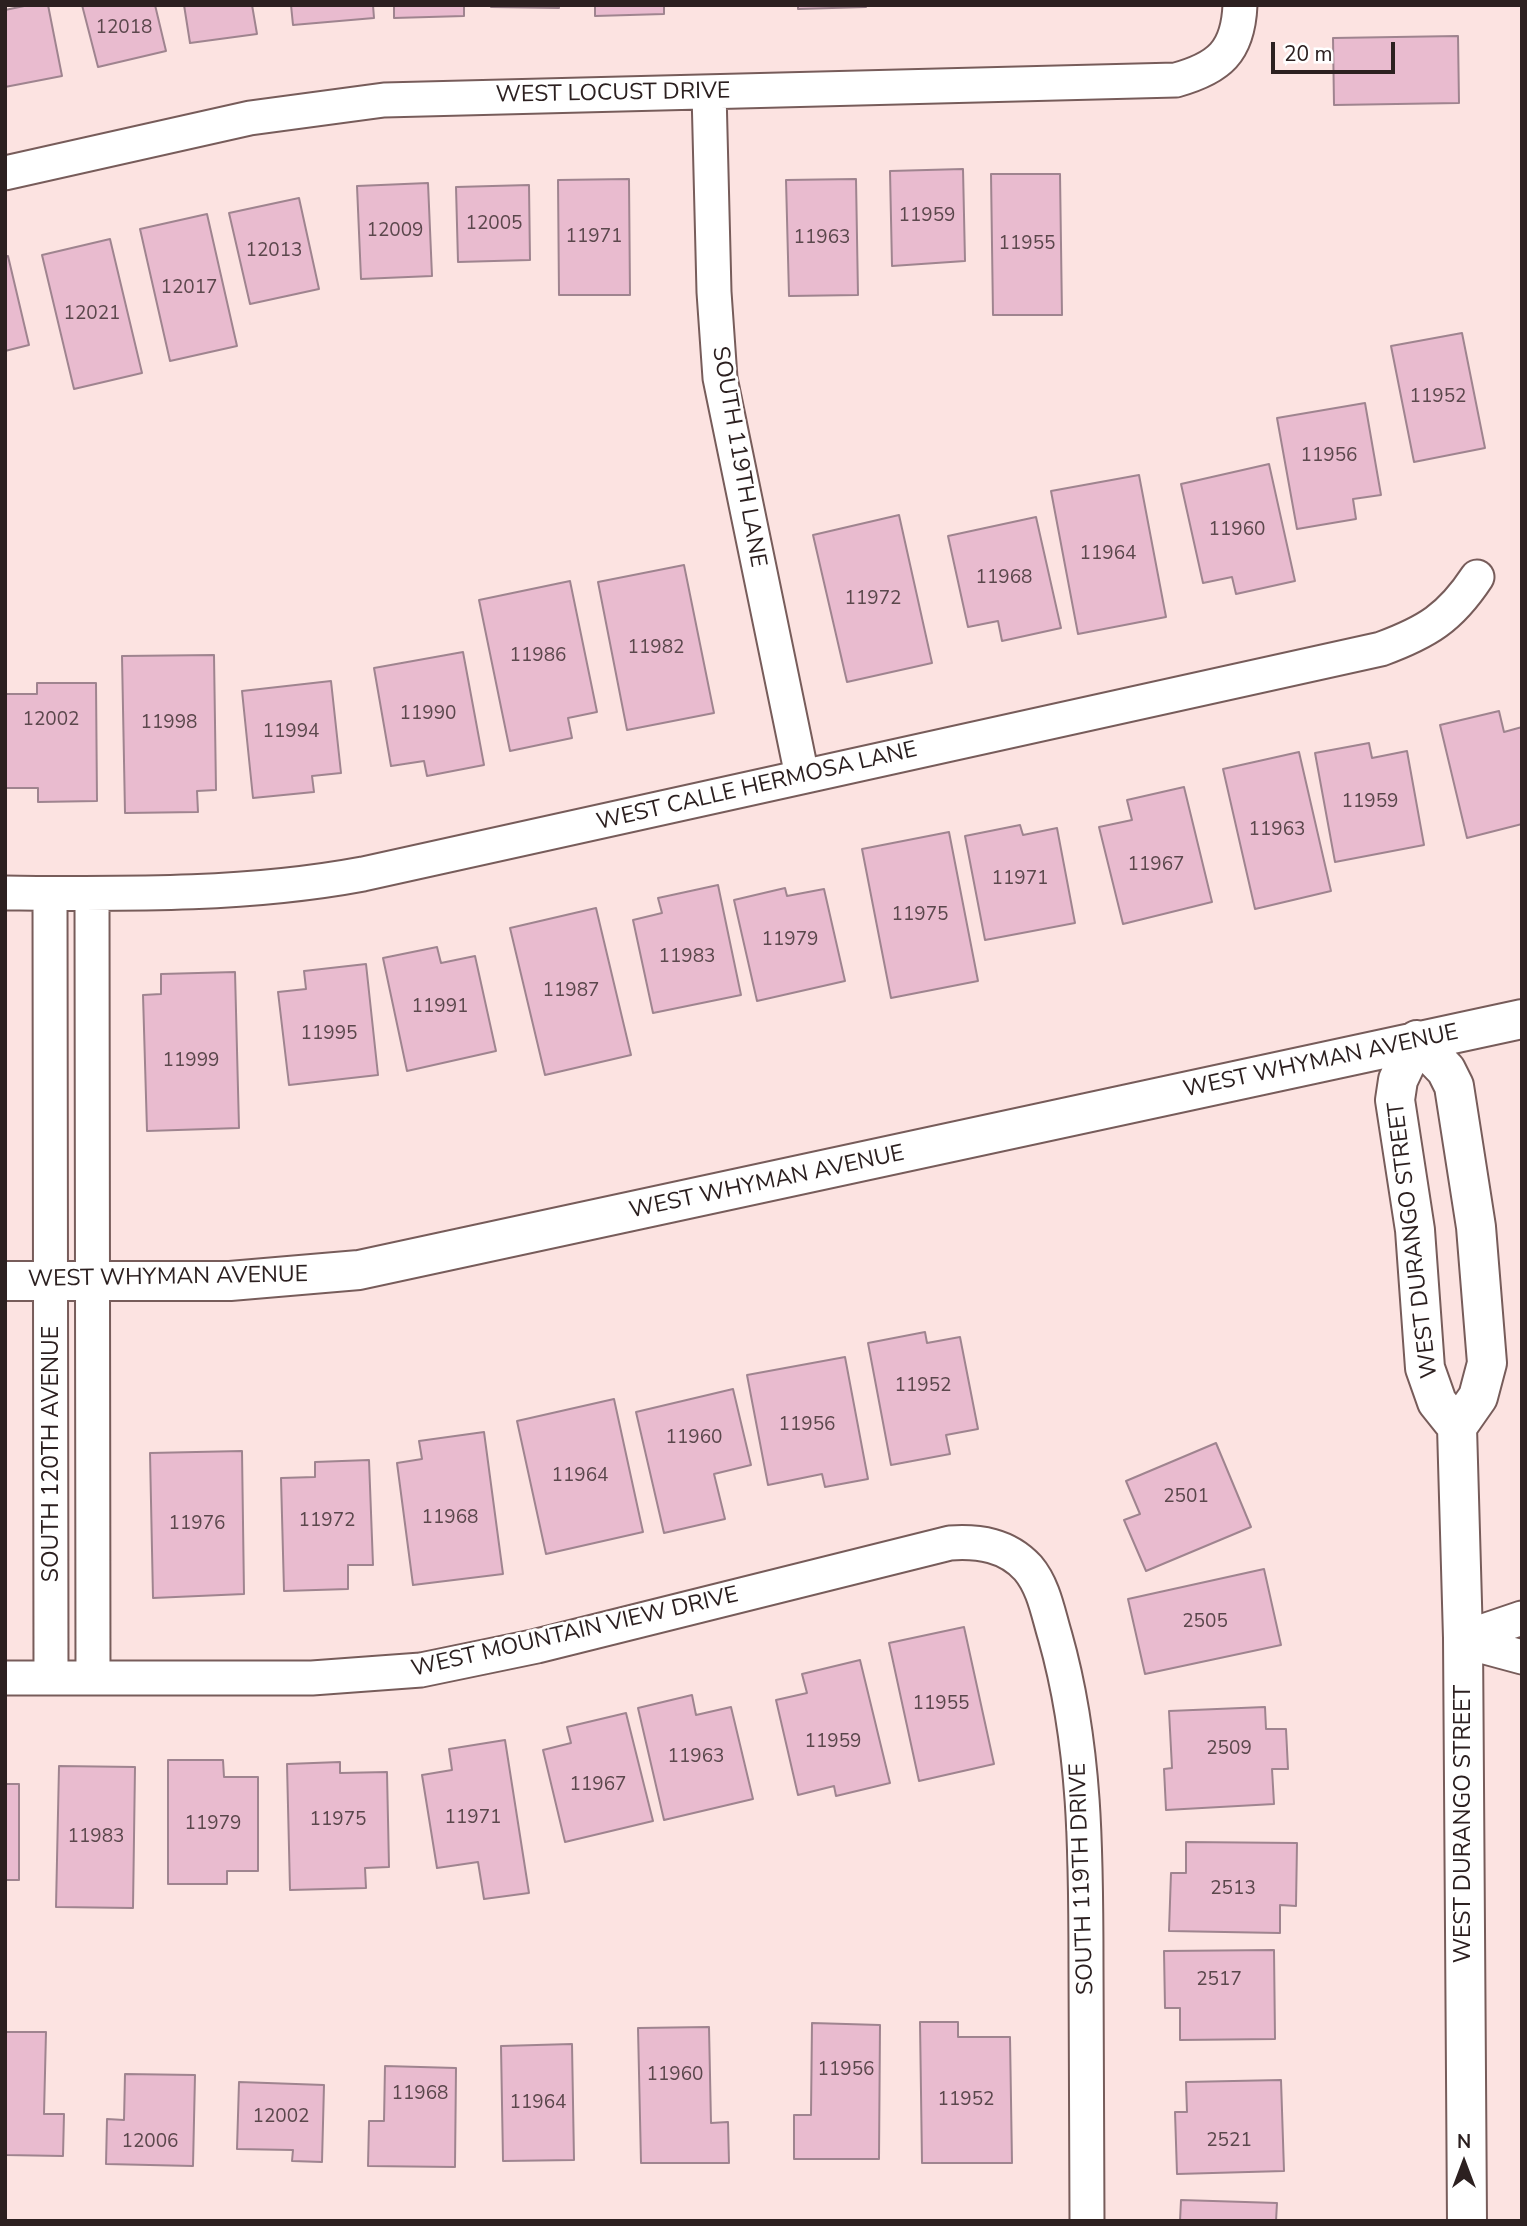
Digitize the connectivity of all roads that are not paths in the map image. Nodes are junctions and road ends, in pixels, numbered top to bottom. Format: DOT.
graph roads {
  1 [pos="1240,5"];
  2 [pos="709,92"];
  3 [pos="5,173"];
  4 [pos="1477,577"];
  5 [pos="802,776"];
  6 [pos="5,893"];
  7 [pos="50,894"];
  8 [pos="92,894"];
  9 [pos="1522,1018"];
  10 [pos="1417,1040"];
  11 [pos="5,1281"];
  12 [pos="51,1281"];
  13 [pos="94,1281"];
  14 [pos="1457,1427"];
  15 [pos="1011,1553"];
  16 [pos="1522,1618"];
  17 [pos="1464,1638"];
  18 [pos="1522,1657"];
  19 [pos="5,1678"];
  20 [pos="51,1678"];
  21 [pos="93,1678"];
  22 [pos="1087,2221"];
  23 [pos="1467,2221"];
  1 -- 2 [label="street, WEST LOCUST DRIVE"];
  2 -- 3 [label="street, WEST LOCUST DRIVE"];
  2 -- 5 [label="street, SOUTH 119TH LANE"];
  4 -- 5 [label="street, WEST CALLE HERMOSA LANE"];
  5 -- 8 [label="street, WEST CALLE HERMOSA LANE"];
  6 -- 7 [label="street, WEST CALLE HERMOSA LANE"];
  7 -- 8 [label="street, WEST CALLE HERMOSA LANE"];
  7 -- 12 [label="street, SOUTH 120TH AVENUE"];
  8 -- 13 [label="street, SOUTH 120TH AVENUE"];
  9 -- 10 [label="street, WEST WHYMAN AVENUE"];
  10 -- 13 [label="street, WEST WHYMAN AVENUE"];
  10 -- 14 [label="street, WEST DURANGO STREET"];
  10 -- 14 [label="street"];
  11 -- 12 [label="street, WEST WHYMAN AVENUE"];
  12 -- 13 [label="street, WEST WHYMAN AVENUE"];
  12 -- 20 [label="street, SOUTH 120TH AVENUE"];
  13 -- 21 [label="street, SOUTH 120TH AVENUE"];
  14 -- 17 [label="street, WEST DURANGO STREET"];
  15 -- 21 [label="street, WEST MOUNTAIN VIEW DRIVE"];
  15 -- 22 [label="street, SOUTH 119TH DRIVE"];
  16 -- 17 [label="street"];
  17 -- 18 [label="street"];
  17 -- 23 [label="street, WEST DURANGO STREET"];
  19 -- 20 [label="street, WEST MOUNTAIN VIEW DRIVE"];
  20 -- 21 [label="street, WEST MOUNTAIN VIEW DRIVE"];
}
